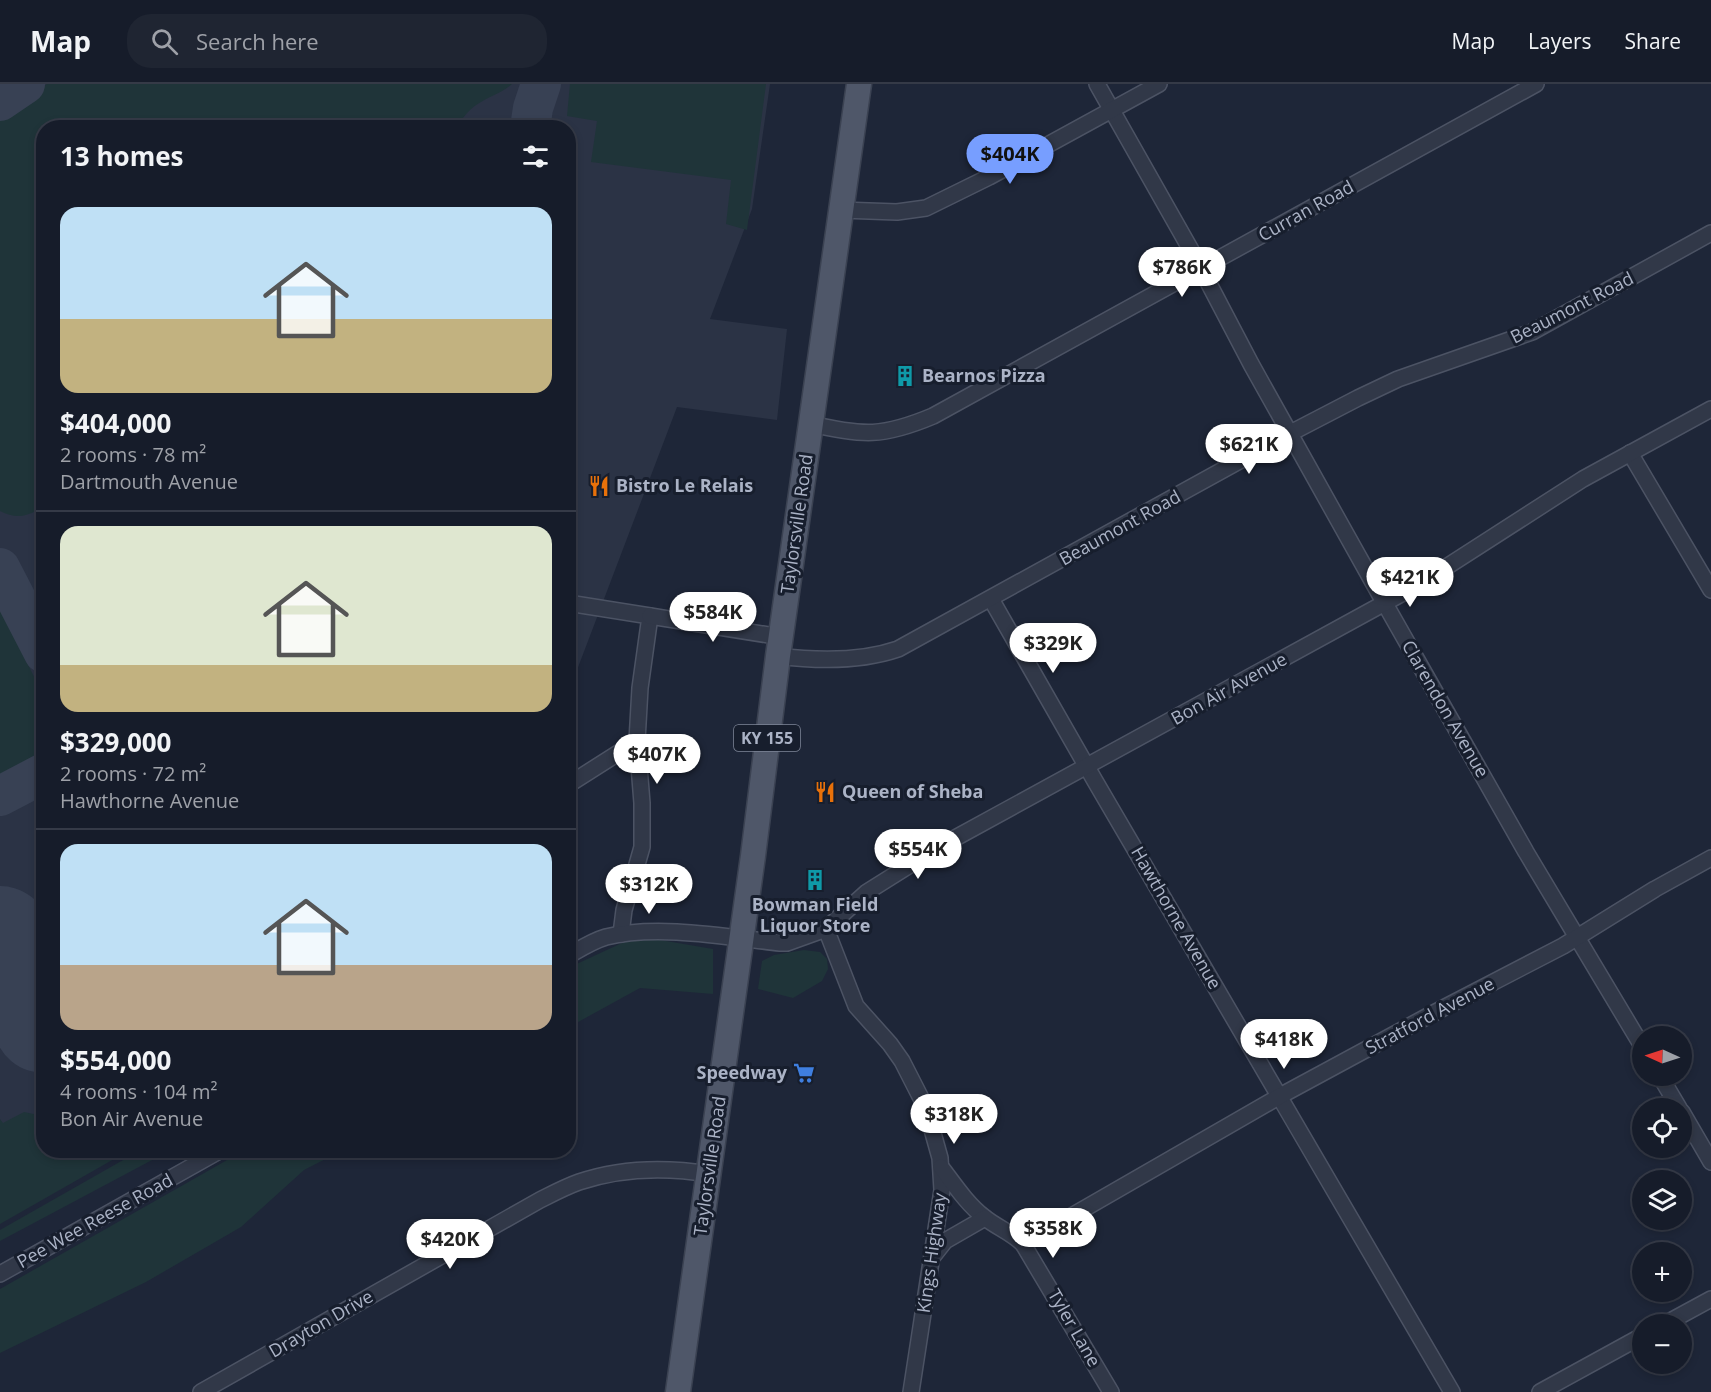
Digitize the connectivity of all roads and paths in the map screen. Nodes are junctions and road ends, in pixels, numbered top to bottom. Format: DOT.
graph roads {
  1 [pos="859,84"];
  2 [pos="1097,84"];
  3 [pos="1159,84"];
  4 [pos="1536,84"];
  5 [pos="1111,111"];
  6 [pos="842,210"];
  7 [pos="1711,233"];
  8 [pos="1201,268"];
  9 [pos="1711,409"];
  10 [pos="811,424"];
  11 [pos="1290,434"];
  12 [pos="1630,453"];
  13 [pos="1711,590"];
  14 [pos="991,599"];
  15 [pos="1384,603"];
  16 [pos="576,604"];
  17 [pos="650,616"];
  18 [pos="779,646"];
  19 [pos="637,741"];
  20 [pos="1086,765"];
  21 [pos="576,780"];
  22 [pos="1711,858"];
  23 [pos="826,929"];
  24 [pos="621,934"];
  25 [pos="1578,936"];
  26 [pos="742,938"];
  27 [pos="576,952"];
  28 [pos="1632,1029"];
  29 [pos="1280,1096"];
  30 [pos="1692,1129"];
  31 [pos="207,1158"];
  32 [pos="1711,1162"];
  33 [pos="941,1167"];
  34 [pos="710,1174"];
  35 [pos="985,1218"];
  36 [pos="1023,1244"];
  37 [pos="932,1257"];
  38 [pos="0,1274"];
  39 [pos="1711,1299"];
  40 [pos="1683,1314"];
  41 [pos="1632,1341"];
  42 [pos="201,1392"];
  43 [pos="678,1392"];
  44 [pos="911,1392"];
  45 [pos="1112,1392"];
  46 [pos="1452,1392"];
  47 [pos="1540,1392"];
  1 -- 6 [label="main road, Taylorsville Road / KY 155"];
  2 -- 5 [label="street, Clarendon Avenue"];
  3 -- 5 [label="street"];
  4 -- 8 [label="street, Curran Road"];
  5 -- 6 [label="street"];
  5 -- 8 [label="street, Clarendon Avenue"];
  6 -- 10 [label="main road, Taylorsville Road / KY 155"];
  7 -- 11 [label="street, Beaumont Road"];
  8 -- 10 [label="street, Curran Road"];
  8 -- 11 [label="street, Clarendon Avenue"];
  9 -- 12 [label="street, Bon Air Avenue"];
  10 -- 18 [label="main road, Taylorsville Road / KY 155"];
  11 -- 14 [label="street, Beaumont Road"];
  11 -- 15 [label="street, Clarendon Avenue"];
  12 -- 13 [label="street"];
  12 -- 15 [label="street, Bon Air Avenue"];
  14 -- 18 [label="street, Beaumont Road"];
  14 -- 20 [label="street, Hawthorne Avenue"];
  15 -- 20 [label="street, Bon Air Avenue"];
  15 -- 25 [label="street, Clarendon Avenue"];
  16 -- 17 [label="street, Beaumont Road"];
  17 -- 18 [label="street, Beaumont Road"];
  17 -- 19 [label="street"];
  18 -- 26 [label="main road, Taylorsville Road / KY 155"];
  19 -- 21 [label="street"];
  19 -- 24 [label="street"];
  20 -- 23 [label="street, Bon Air Avenue"];
  20 -- 29 [label="street, Hawthorne Avenue"];
  22 -- 25 [label="street, Stratford Avenue"];
  23 -- 26 [label="street, Bon Air Avenue"];
  23 -- 33 [label="street, Kings Highway"];
  24 -- 26 [label="street"];
  24 -- 27 [label="street"];
  25 -- 28 [label="street, Clarendon Avenue"];
  25 -- 29 [label="street, Stratford Avenue"];
  26 -- 34 [label="main road, Taylorsville Road / KY 155"];
  29 -- 36 [label="street, Stratford Avenue"];
  29 -- 46 [label="street, Hawthorne Avenue"];
  30 -- 32 [label="street"];
  31 -- 38 [label="street, Pee Wee Reese Road"];
  33 -- 35 [label="street, Tyler Lane"];
  33 -- 37 [label="street, Kings Highway"];
  34 -- 42 [label="street, Drayton Drive"];
  34 -- 43 [label="main road, Taylorsville Road / KY 155"];
  35 -- 36 [label="street, Tyler Lane"];
  35 -- 37 [label="street"];
  36 -- 45 [label="street, Tyler Lane"];
  37 -- 44 [label="street, Kings Highway"];
  39 -- 40 [label="street"];
  41 -- 47 [label="street"];
}
